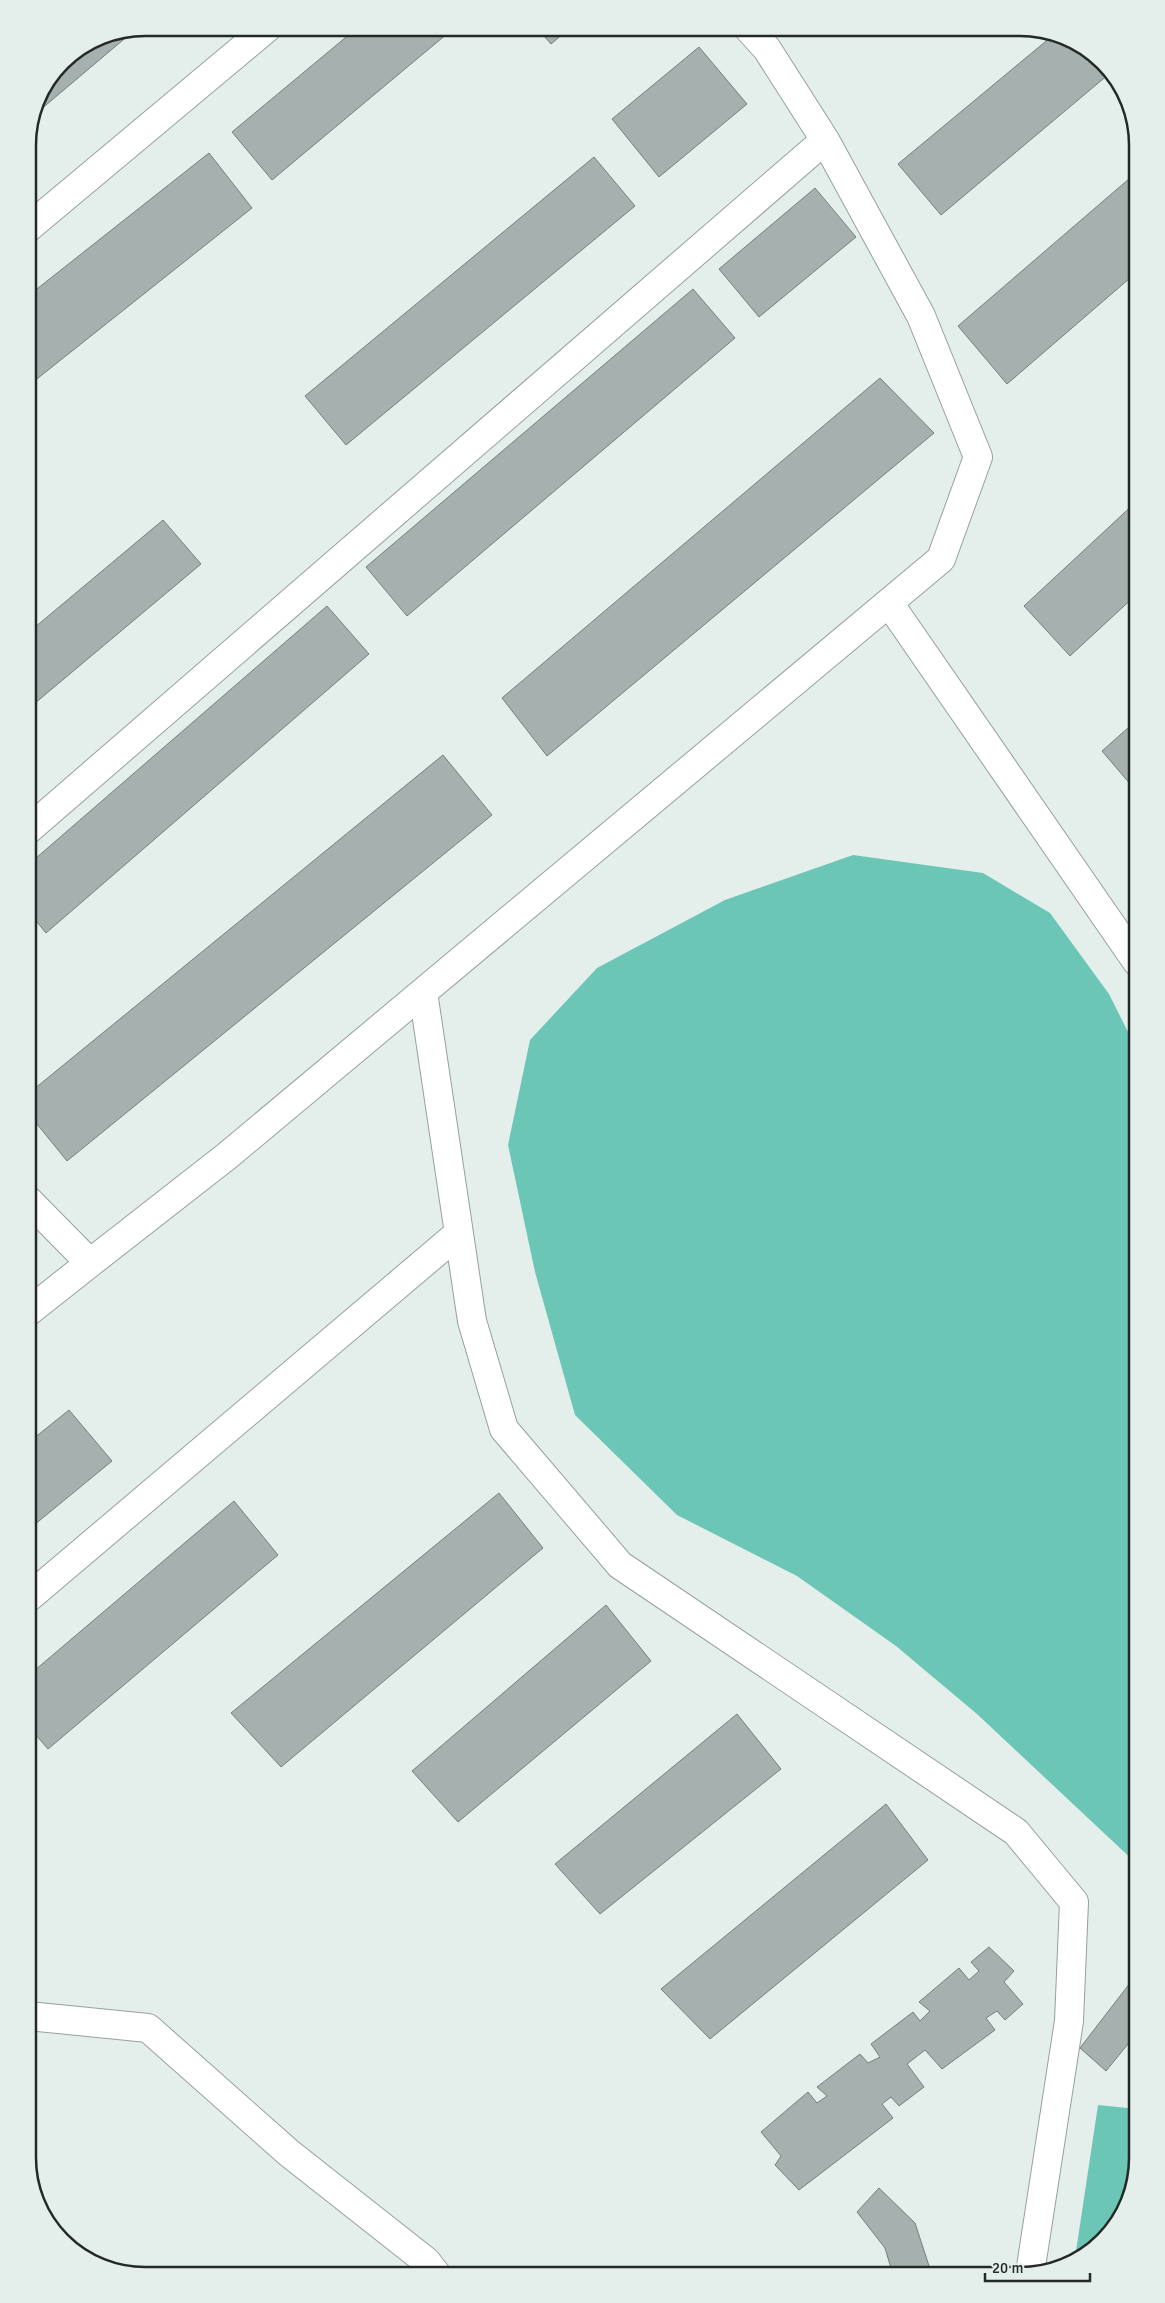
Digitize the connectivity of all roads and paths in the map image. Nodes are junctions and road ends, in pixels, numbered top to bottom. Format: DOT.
graph roads {
  1 [pos="257,36"];
  2 [pos="755,36"];
  3 [pos="825,140"];
  4 [pos="36,221"];
  5 [pos="889,603"];
  6 [pos="36,823"];
  7 [pos="1129,949"];
  8 [pos="423,992"];
  9 [pos="36,1208"];
  10 [pos="459,1233"];
  11 [pos="90,1263"];
  12 [pos="36,1306"];
  13 [pos="36,1591"];
  14 [pos="36,2017"];
  15 [pos="1031,2266"];
  16 [pos="431,2267"];
  1 -- 4 [label="street"];
  2 -- 3 [label="street"];
  3 -- 5 [label="street"];
  3 -- 6 [label="street"];
  5 -- 7 [label="street"];
  5 -- 8 [label="street"];
  8 -- 10 [label="street"];
  8 -- 11 [label="street"];
  9 -- 11 [label="street"];
  10 -- 13 [label="street"];
  10 -- 15 [label="street"];
  11 -- 12 [label="street"];
  14 -- 16 [label="street"];
}
